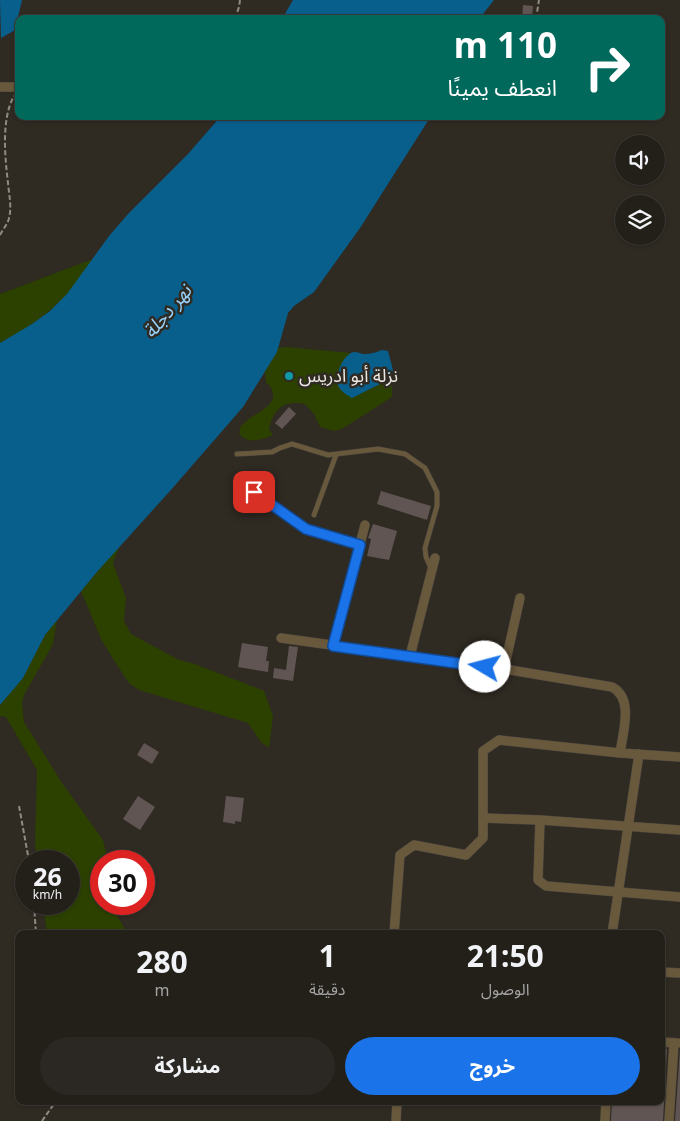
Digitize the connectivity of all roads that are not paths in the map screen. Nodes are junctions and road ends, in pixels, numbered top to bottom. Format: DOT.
graph roads {
  1 [pos="0,87"];
  2 [pos="15,89"];
  3 [pos="237,454"];
  4 [pos="336,455"];
  5 [pos="241,482"];
  6 [pos="314,515"];
  7 [pos="365,525"];
  8 [pos="360,545"];
  9 [pos="435,558"];
  10 [pos="432,570"];
  11 [pos="520,598"];
  12 [pos="281,638"];
  13 [pos="333,646"];
  14 [pos="410,656"];
  15 [pos="504,669"];
  16 [pos="620,753"];
  17 [pos="639,754"];
  18 [pos="680,757"];
  19 [pos="483,818"];
  20 [pos="540,820"];
  21 [pos="629,826"];
  22 [pos="680,830"];
  23 [pos="619,892"];
  24 [pos="680,897"];
  25 [pos="394,930"];
  26 [pos="613,930"];
  27 [pos="665,972"];
  28 [pos="680,972"];
  29 [pos="677,1043"];
  30 [pos="397,1105"];
  31 [pos="606,1105"];
  32 [pos="396,1121"];
  33 [pos="605,1121"];
  34 [pos="669,1121"];
  1 -- 2 [label="street"];
  3 -- 4 [label="lane"];
  4 -- 6 [label="lane"];
  4 -- 10 [label="lane"];
  5 -- 8 [label="lane"];
  7 -- 8 [label="street"];
  8 -- 13 [label="street"];
  9 -- 10 [label="street"];
  10 -- 14 [label="street"];
  11 -- 15 [label="street"];
  12 -- 13 [label="street"];
  13 -- 14 [label="street"];
  14 -- 15 [label="street"];
  15 -- 16 [label="street"];
  16 -- 17 [label="street"];
  16 -- 19 [label="street"];
  17 -- 18 [label="street"];
  17 -- 21 [label="street"];
  19 -- 20 [label="street"];
  19 -- 25 [label="street"];
  20 -- 21 [label="street"];
  20 -- 23 [label="street"];
  21 -- 22 [label="street"];
  21 -- 23 [label="street"];
  23 -- 24 [label="street"];
  23 -- 26 [label="street"];
  27 -- 28 [label="street"];
  29 -- 34 [label="street"];
  30 -- 32 [label="street"];
  31 -- 33 [label="street"];
}
